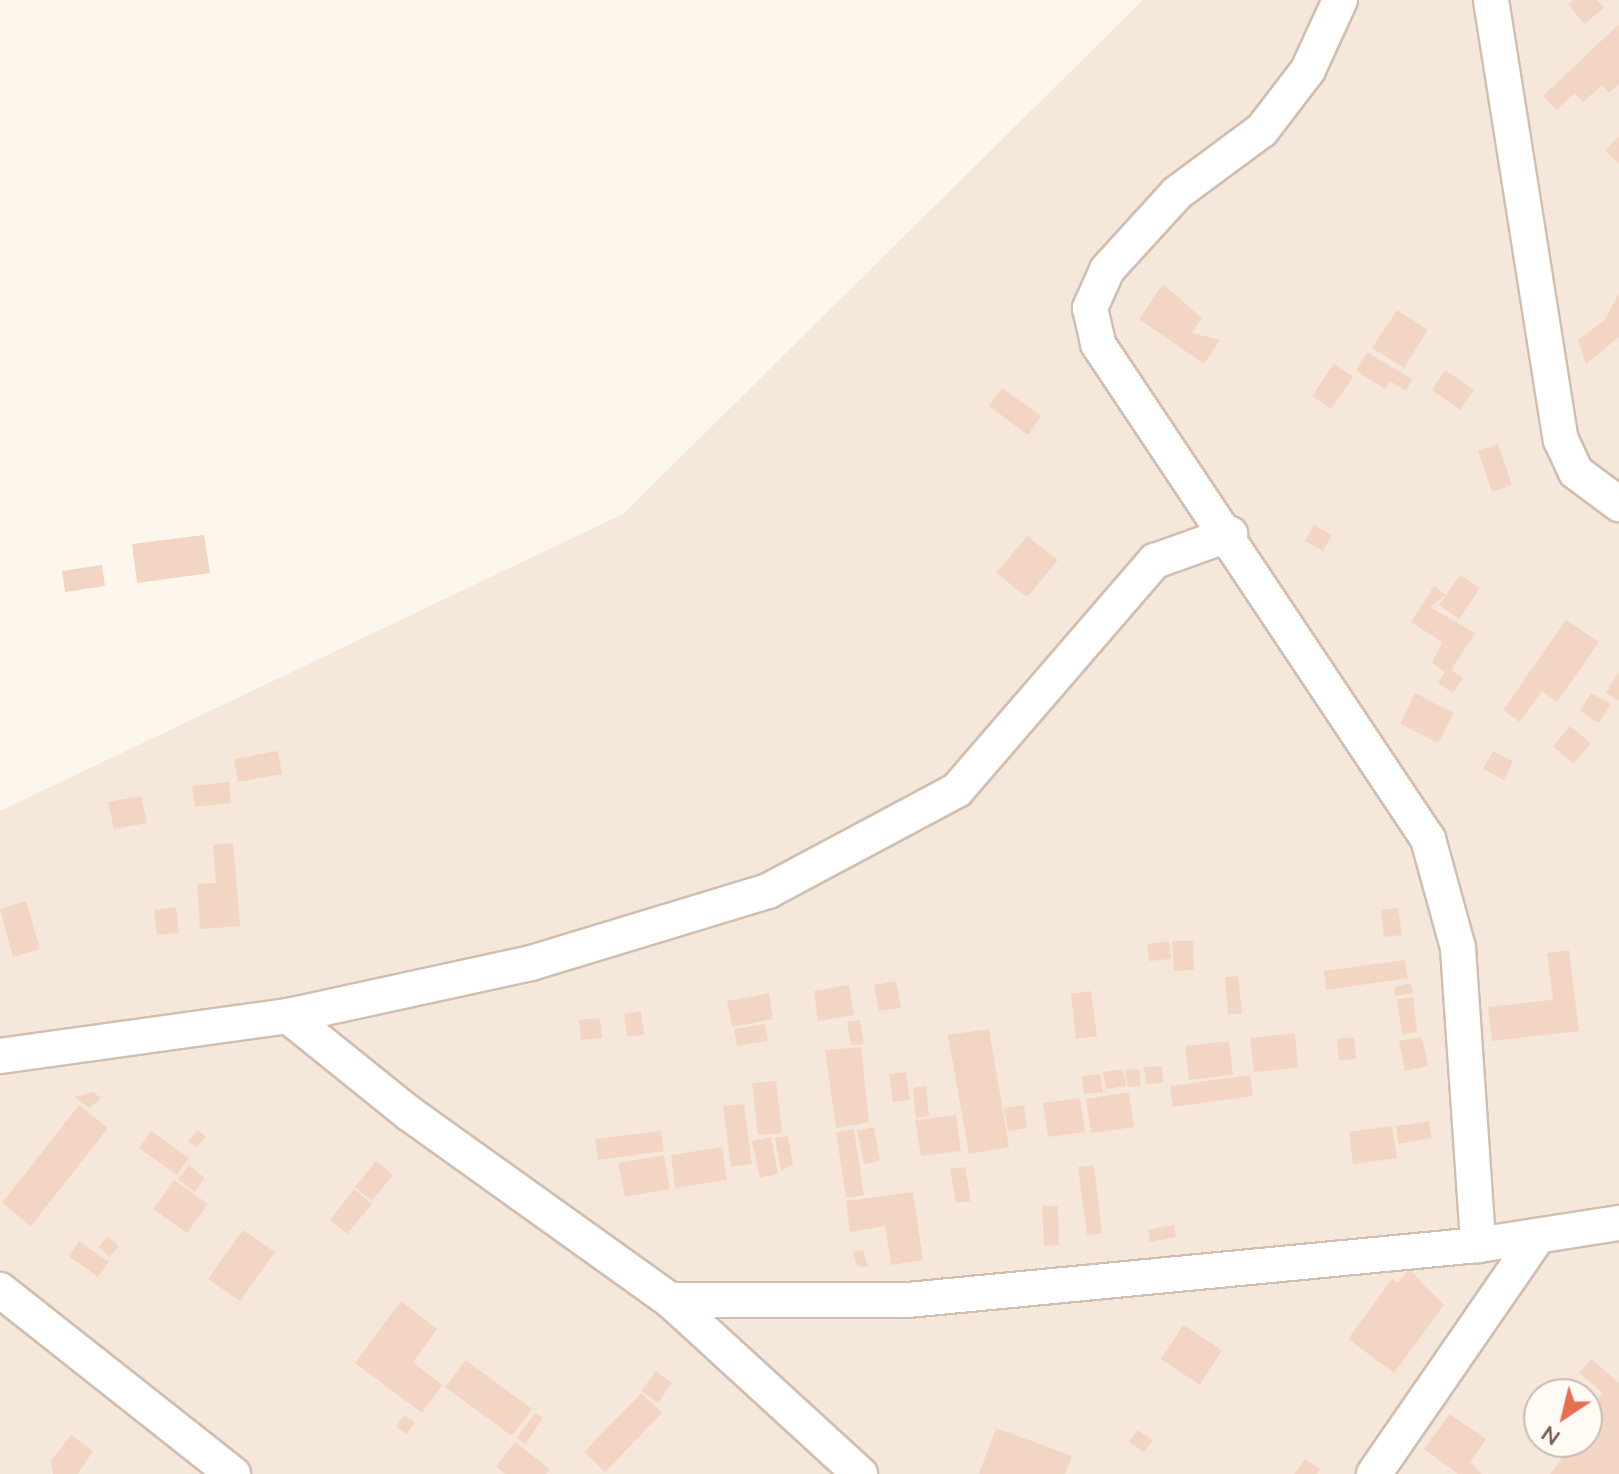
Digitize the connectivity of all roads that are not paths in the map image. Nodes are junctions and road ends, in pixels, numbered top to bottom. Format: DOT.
graph roads {
  1 [pos="1340,0"];
  2 [pos="1491,0"];
  3 [pos="1619,504"];
  4 [pos="1230,534"];
  5 [pos="288,1016"];
  6 [pos="0,1056"];
  7 [pos="1619,1223"];
  8 [pos="1538,1236"];
  9 [pos="1478,1245"];
  10 [pos="0,1290"];
  11 [pos="670,1300"];
  12 [pos="233,1474"];
  13 [pos="860,1474"];
  14 [pos="1374,1474"];
  1 -- 4 [label="street"];
  2 -- 3 [label="street"];
  4 -- 5 [label="street"];
  4 -- 9 [label="street"];
  5 -- 6 [label="street"];
  5 -- 11 [label="street"];
  7 -- 8 [label="street"];
  8 -- 9 [label="street"];
  8 -- 14 [label="street"];
  9 -- 11 [label="street"];
  10 -- 12 [label="street"];
  11 -- 13 [label="street"];
}
